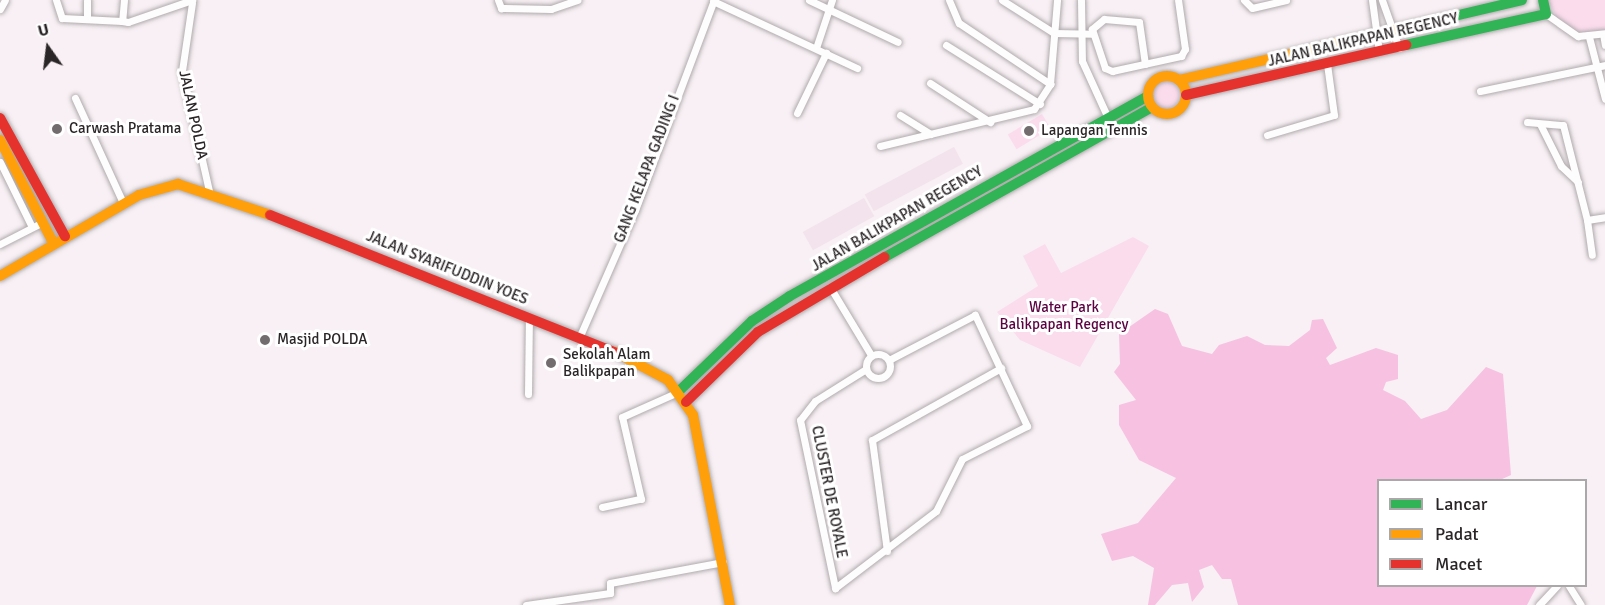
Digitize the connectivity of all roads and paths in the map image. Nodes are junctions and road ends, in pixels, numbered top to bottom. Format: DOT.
graph roads {
  1 [pos="5,0"];
  2 [pos="56,0"];
  3 [pos="87,0"];
  4 [pos="124,0"];
  5 [pos="498,0"];
  6 [pos="577,0"];
  7 [pos="809,0"];
  8 [pos="832,0"];
  9 [pos="949,0"];
  10 [pos="1002,0"];
  11 [pos="1057,0"];
  12 [pos="1081,0"];
  13 [pos="1178,0"];
  14 [pos="1244,0"];
  15 [pos="1286,0"];
  16 [pos="1372,0"];
  17 [pos="1382,0"];
  18 [pos="1522,0"];
  19 [pos="1544,0"];
  20 [pos="192,1"];
  21 [pos="714,1"];
  22 [pos="543,4"];
  23 [pos="830,8"];
  24 [pos="0,9"];
  25 [pos="1546,14"];
  26 [pos="87,19"];
  27 [pos="122,21"];
  28 [pos="1395,32"];
  29 [pos="1054,33"];
  30 [pos="1093,34"];
  31 [pos="1604,34"];
  32 [pos="1376,36"];
  33 [pos="1589,37"];
  34 [pos="1078,38"];
  35 [pos="898,42"];
  36 [pos="946,45"];
  37 [pos="1605,45"];
  38 [pos="816,48"];
  39 [pos="1399,48"];
  40 [pos="1379,52"];
  41 [pos="826,54"];
  42 [pos="1145,64"];
  43 [pos="1327,64"];
  44 [pos="1601,66"];
  45 [pos="857,68"];
  46 [pos="1179,80"];
  47 [pos="930,83"];
  48 [pos="1050,84"];
  49 [pos="1480,91"];
  50 [pos="1186,95"];
  51 [pos="75,98"];
  52 [pos="1605,99"];
  53 [pos="1150,102"];
  54 [pos="1040,104"];
  55 [pos="797,113"];
  56 [pos="900,115"];
  57 [pos="1106,116"];
  58 [pos="0,118"];
  59 [pos="990,122"];
  60 [pos="1527,122"];
  61 [pos="1540,124"];
  62 [pos="1113,129"];
  63 [pos="930,134"];
  64 [pos="1267,135"];
  65 [pos="0,140"];
  66 [pos="880,146"];
  67 [pos="0,162"];
  68 [pos="24,173"];
  69 [pos="1578,182"];
  70 [pos="209,191"];
  71 [pos="123,203"];
  72 [pos="1605,217"];
  73 [pos="1587,220"];
  74 [pos="43,222"];
  75 [pos="32,227"];
  76 [pos="65,236"];
  77 [pos="899,240"];
  78 [pos="0,244"];
  79 [pos="54,244"];
  80 [pos="1592,255"];
  81 [pos="843,273"];
  82 [pos="0,276"];
  83 [pos="830,287"];
  84 [pos="797,299"];
  85 [pos="529,317"];
  86 [pos="579,338"];
  87 [pos="871,355"];
  88 [pos="889,360"];
  89 [pos="1001,368"];
  90 [pos="866,369"];
  91 [pos="678,392"];
  92 [pos="528,394"];
  93 [pos="686,402"];
  94 [pos="602,507"];
  95 [pos="887,551"];
  96 [pos="724,562"];
  97 [pos="1555,587"];
  98 [pos="1570,587"];
  99 [pos="526,605"];
  100 [pos="730,605"];
  101 [pos="1539,605"];
  102 [pos="1581,605"];
  1 -- 24 [label="street"];
  2 -- 26 [label="street"];
  3 -- 26 [label="street"];
  4 -- 27 [label="street"];
  5 -- 22 [label="street"];
  6 -- 22 [label="street"];
  7 -- 23 [label="street"];
  8 -- 23 [label="street"];
  9 -- 48 [label="street"];
  10 -- 29 [label="street"];
  11 -- 29 [label="street"];
  12 -- 34 [label="street"];
  13 -- 42 [label="street"];
  14 -- 15 [label="street"];
  16 -- 32 [label="street"];
  17 -- 28 [label="street"];
  18 -- 28 [label="main road, JALAN BALIKPAPAN REGENCY"];
  19 -- 25 [label="main road"];
  20 -- 27 [label="street"];
  20 -- 70 [label="street, JALAN POLDA"];
  21 -- 38 [label="street"];
  21 -- 86 [label="street, GANG KELAPA GADING I"];
  23 -- 35 [label="street"];
  23 -- 38 [label="street"];
  25 -- 33 [label="street"];
  25 -- 39 [label="main road, JALAN BALIKPAPAN REGENCY"];
  26 -- 27 [label="street"];
  28 -- 32 [label="main road, JALAN BALIKPAPAN REGENCY"];
  28 -- 39 [label="street"];
  29 -- 34 [label="street"];
  29 -- 48 [label="street"];
  30 -- 34 [label="street"];
  30 -- 42 [label="street"];
  30 -- 42 [label="street"];
  31 -- 33 [label="street"];
  31 -- 37 [label="street"];
  32 -- 40 [label="street"];
  32 -- 46 [label="main road, JALAN BALIKPAPAN REGENCY"];
  33 -- 44 [label="street"];
  34 -- 57 [label="street"];
  36 -- 54 [label="street"];
  38 -- 41 [label="street"];
  39 -- 40 [label="main road, JALAN BALIKPAPAN REGENCY"];
  40 -- 43 [label="main road, JALAN BALIKPAPAN REGENCY"];
  41 -- 45 [label="street"];
  41 -- 55 [label="street"];
  43 -- 50 [label="main road, JALAN BALIKPAPAN REGENCY"];
  43 -- 64 [label="street"];
  44 -- 49 [label="street"];
  44 -- 52 [label="street"];
  46 -- 50 [label="main road"];
  46 -- 53 [label="main road, JALAN BALIKPAPAN REGENCY"];
  47 -- 59 [label="street"];
  48 -- 54 [label="street"];
  50 -- 53 [label="main road, JALAN BALIKPAPAN REGENCY"];
  51 -- 71 [label="street"];
  53 -- 57 [label="main road, JALAN BALIKPAPAN REGENCY"];
  53 -- 62 [label="main road, JALAN BALIKPAPAN REGENCY"];
  54 -- 59 [label="street"];
  56 -- 63 [label="street"];
  57 -- 62 [label="street"];
  57 -- 77 [label="main road, JALAN BALIKPAPAN REGENCY"];
  58 -- 68 [label="main road"];
  59 -- 63 [label="street"];
  60 -- 61 [label="street"];
  61 -- 69 [label="street"];
  61 -- 69 [label="street"];
  62 -- 77 [label="main road, JALAN BALIKPAPAN REGENCY"];
  63 -- 66 [label="street"];
  65 -- 68 [label="main road"];
  67 -- 75 [label="street"];
  68 -- 74 [label="main road"];
  68 -- 76 [label="main road"];
  69 -- 73 [label="street"];
  70 -- 71 [label="main road, JALAN SYARIFUDDIN YOES"];
  70 -- 85 [label="main road, JALAN SYARIFUDDIN YOES"];
  71 -- 76 [label="main road, JALAN SYARIFUDDIN YOES"];
  72 -- 73 [label="street"];
  73 -- 80 [label="street"];
  74 -- 75 [label="street"];
  74 -- 79 [label="main road"];
  75 -- 78 [label="street"];
  76 -- 79 [label="main road, JALAN SYARIFUDDIN YOES"];
  77 -- 81 [label="main road, JALAN BALIKPAPAN REGENCY"];
  79 -- 82 [label="main road, JALAN SYARIFUDDIN YOES"];
  81 -- 83 [label="main road, JALAN BALIKPAPAN REGENCY"];
  81 -- 84 [label="main road, JALAN BALIKPAPAN REGENCY"];
  83 -- 84 [label="main road, JALAN BALIKPAPAN REGENCY"];
  83 -- 87 [label="street"];
  84 -- 91 [label="main road, JALAN BALIKPAPAN REGENCY"];
  84 -- 93 [label="main road, JALAN BALIKPAPAN REGENCY"];
  85 -- 86 [label="main road, JALAN SYARIFUDDIN YOES"];
  85 -- 92 [label="street"];
  86 -- 91 [label="main road, JALAN SYARIFUDDIN YOES"];
  87 -- 88 [label="street"];
  87 -- 90 [label="street"];
  88 -- 89 [label="street, CLUSTER DE ROYALE"];
  88 -- 90 [label="street"];
  89 -- 95 [label="street, CLUSTER DE ROYALE"];
  89 -- 95 [label="street"];
  90 -- 95 [label="street, CLUSTER DE ROYALE"];
  91 -- 93 [label="main road, JALAN SYARIFUDDIN YOES"];
  91 -- 94 [label="street"];
  93 -- 96 [label="main road, JALAN SYARIFUDDIN YOES"];
  96 -- 99 [label="street"];
  96 -- 100 [label="main road, JALAN SYARIFUDDIN YOES"];
  97 -- 101 [label="street"];
  98 -- 102 [label="street"];
}
